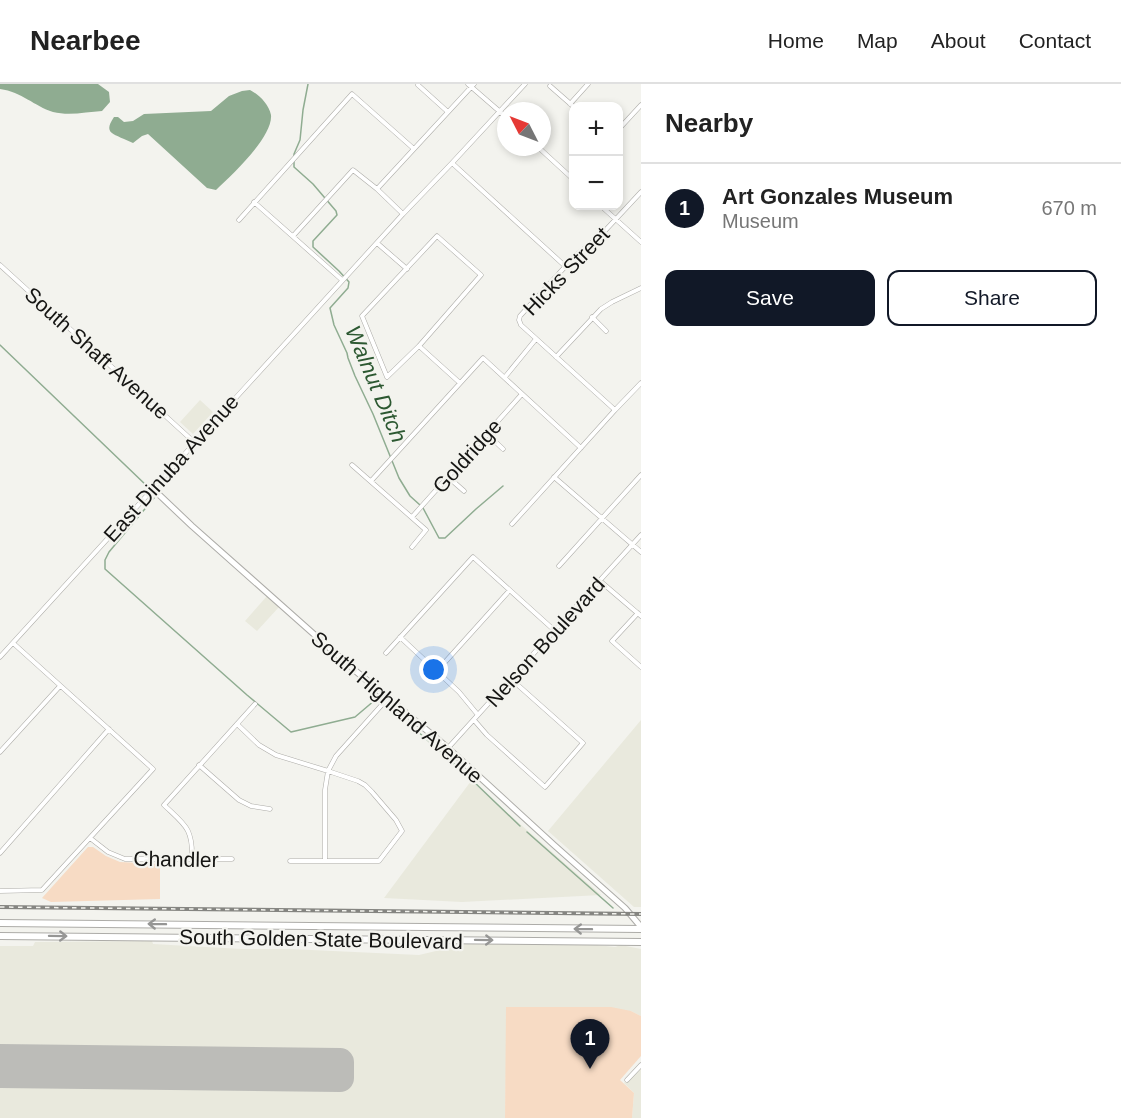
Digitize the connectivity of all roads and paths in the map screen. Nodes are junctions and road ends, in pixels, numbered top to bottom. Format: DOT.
graph roads {
  1 [pos="525,84"];
  2 [pos="588,84"];
  3 [pos="418,85"];
  4 [pos="471,85"];
  5 [pos="550,86"];
  6 [pos="508,102"];
  7 [pos="575,102"];
  8 [pos="569,103"];
  9 [pos="641,105"];
  10 [pos="497,108"];
  11 [pos="448,112"];
  12 [pos="497,114"];
  13 [pos="623,125"];
  14 [pos="414,149"];
  15 [pos="548,156"];
  16 [pos="452,163"];
  17 [pos="569,175"];
  18 [pos="377,189"];
  19 [pos="641,192"];
  20 [pos="254,202"];
  21 [pos="606,210"];
  22 [pos="403,214"];
  23 [pos="616,219"];
  24 [pos="239,220"];
  25 [pos="293,236"];
  26 [pos="641,242"];
  27 [pos="377,243"];
  28 [pos="0,265"];
  29 [pos="565,266"];
  30 [pos="407,269"];
  31 [pos="342,280"];
  32 [pos="641,288"];
  33 [pos="592,317"];
  34 [pos="606,331"];
  35 [pos="536,339"];
  36 [pos="418,346"];
  37 [pos="556,357"];
  38 [pos="505,377"];
  39 [pos="641,383"];
  40 [pos="460,384"];
  41 [pos="522,394"];
  42 [pos="615,410"];
  43 [pos="487,434"];
  44 [pos="194,442"];
  45 [pos="581,448"];
  46 [pos="503,449"];
  47 [pos="352,465"];
  48 [pos="641,475"];
  49 [pos="448,477"];
  50 [pos="554,477"];
  51 [pos="370,481"];
  52 [pos="152,488"];
  53 [pos="464,491"];
  54 [pos="412,517"];
  55 [pos="602,519"];
  56 [pos="512,524"];
  57 [pos="641,535"];
  58 [pos="633,545"];
  59 [pos="412,547"];
  60 [pos="641,552"];
  61 [pos="559,566"];
  62 [pos="600,581"];
  63 [pos="509,591"];
  64 [pos="639,614"];
  65 [pos="554,630"];
  66 [pos="400,637"];
  67 [pos="13,643"];
  68 [pos="386,653"];
  69 [pos="0,657"];
  70 [pos="641,667"];
  71 [pos="437,671"];
  72 [pos="511,679"];
  73 [pos="60,686"];
  74 [pos="388,697"];
  75 [pos="255,704"];
  76 [pos="478,715"];
  77 [pos="474,720"];
  78 [pos="237,724"];
  79 [pos="109,729"];
  80 [pos="448,748"];
  81 [pos="0,752"];
  82 [pos="199,765"];
  83 [pos="328,771"];
  84 [pos="270,809"];
  85 [pos="90,838"];
  86 [pos="0,853"];
  87 [pos="192,859"];
  88 [pos="232,859"];
  89 [pos="290,861"];
  90 [pos="325,861"];
  91 [pos="0,891"];
  92 [pos="0,923"];
  93 [pos="641,928"];
  94 [pos="0,936"];
  95 [pos="641,942"];
  96 [pos="641,1065"];
  97 [pos="627,1080"];
  1 -- 6 [label="street"];
  2 -- 7 [label="street"];
  3 -- 11 [label="street"];
  4 -- 10 [label="street"];
  4 -- 11 [label="street"];
  5 -- 8 [label="street"];
  9 -- 13 [label="street"];
  11 -- 14 [label="street"];
  12 -- 16 [label="street"];
  14 -- 18 [label="street"];
  14 -- 20 [label="street"];
  15 -- 17 [label="street"];
  16 -- 22 [label="street"];
  16 -- 29 [label="street"];
  18 -- 22 [label="street"];
  18 -- 25 [label="street"];
  19 -- 23 [label="street, Hicks Street"];
  20 -- 24 [label="street"];
  20 -- 25 [label="street"];
  21 -- 23 [label="street"];
  22 -- 27 [label="street, East Dinuba Avenue"];
  23 -- 26 [label="street"];
  23 -- 29 [label="street, Hicks Street"];
  25 -- 31 [label="street"];
  27 -- 30 [label="street"];
  27 -- 31 [label="street, East Dinuba Avenue"];
  28 -- 44 [label="street, South Shaft Avenue"];
  29 -- 35 [label="street, Hicks Street"];
  30 -- 36 [label="street"];
  30 -- 36 [label="street"];
  31 -- 44 [label="street, East Dinuba Avenue"];
  32 -- 33 [label="street"];
  33 -- 34 [label="street"];
  33 -- 37 [label="street"];
  35 -- 37 [label="street"];
  35 -- 38 [label="street, Hicks Street"];
  36 -- 40 [label="street"];
  37 -- 42 [label="street"];
  38 -- 40 [label="street"];
  38 -- 41 [label="street"];
  39 -- 42 [label="street"];
  40 -- 51 [label="street"];
  41 -- 43 [label="street, Goldridge"];
  41 -- 45 [label="street"];
  42 -- 45 [label="street"];
  43 -- 46 [label="street"];
  43 -- 49 [label="street, Goldridge"];
  44 -- 52 [label="street, East Dinuba Avenue"];
  45 -- 50 [label="street"];
  47 -- 51 [label="street"];
  48 -- 55 [label="street"];
  49 -- 53 [label="street"];
  49 -- 54 [label="street, Goldridge"];
  50 -- 55 [label="street"];
  50 -- 56 [label="street"];
  51 -- 54 [label="street"];
  52 -- 67 [label="street, East Dinuba Avenue"];
  52 -- 74 [label="street, South Highland Avenue"];
  54 -- 59 [label="street"];
  55 -- 58 [label="street"];
  55 -- 61 [label="street"];
  57 -- 58 [label="street, Nelson Boulevard"];
  58 -- 60 [label="street"];
  58 -- 62 [label="street, Nelson Boulevard"];
  62 -- 64 [label="street"];
  62 -- 65 [label="street, Nelson Boulevard"];
  63 -- 65 [label="street"];
  63 -- 66 [label="street"];
  63 -- 71 [label="street"];
  64 -- 70 [label="street"];
  65 -- 72 [label="street, Nelson Boulevard"];
  66 -- 68 [label="street"];
  66 -- 71 [label="street"];
  67 -- 69 [label="street, East Dinuba Avenue"];
  67 -- 73 [label="street"];
  71 -- 76 [label="street"];
  72 -- 76 [label="street, Nelson Boulevard"];
  72 -- 77 [label="street"];
  73 -- 79 [label="street"];
  73 -- 81 [label="street"];
  74 -- 80 [label="street, South Highland Avenue"];
  74 -- 83 [label="street"];
  75 -- 78 [label="street"];
  76 -- 77 [label="street, Nelson Boulevard"];
  77 -- 80 [label="street, Nelson Boulevard"];
  78 -- 82 [label="street"];
  78 -- 83 [label="street"];
  79 -- 85 [label="street"];
  79 -- 86 [label="street"];
  80 -- 93 [label="street, South Highland Avenue"];
  82 -- 84 [label="street"];
  82 -- 87 [label="street"];
  83 -- 90 [label="street"];
  83 -- 90 [label="street"];
  85 -- 87 [label="street, Chandler"];
  85 -- 91 [label="street"];
  87 -- 88 [label="street, Chandler"];
  89 -- 90 [label="street"];
  93 -- 92 [label="main road, South Golden State Boulevard, one-way"];
  94 -- 95 [label="main road, South Golden State Boulevard, one-way"];
  96 -- 97 [label="street"];
}
